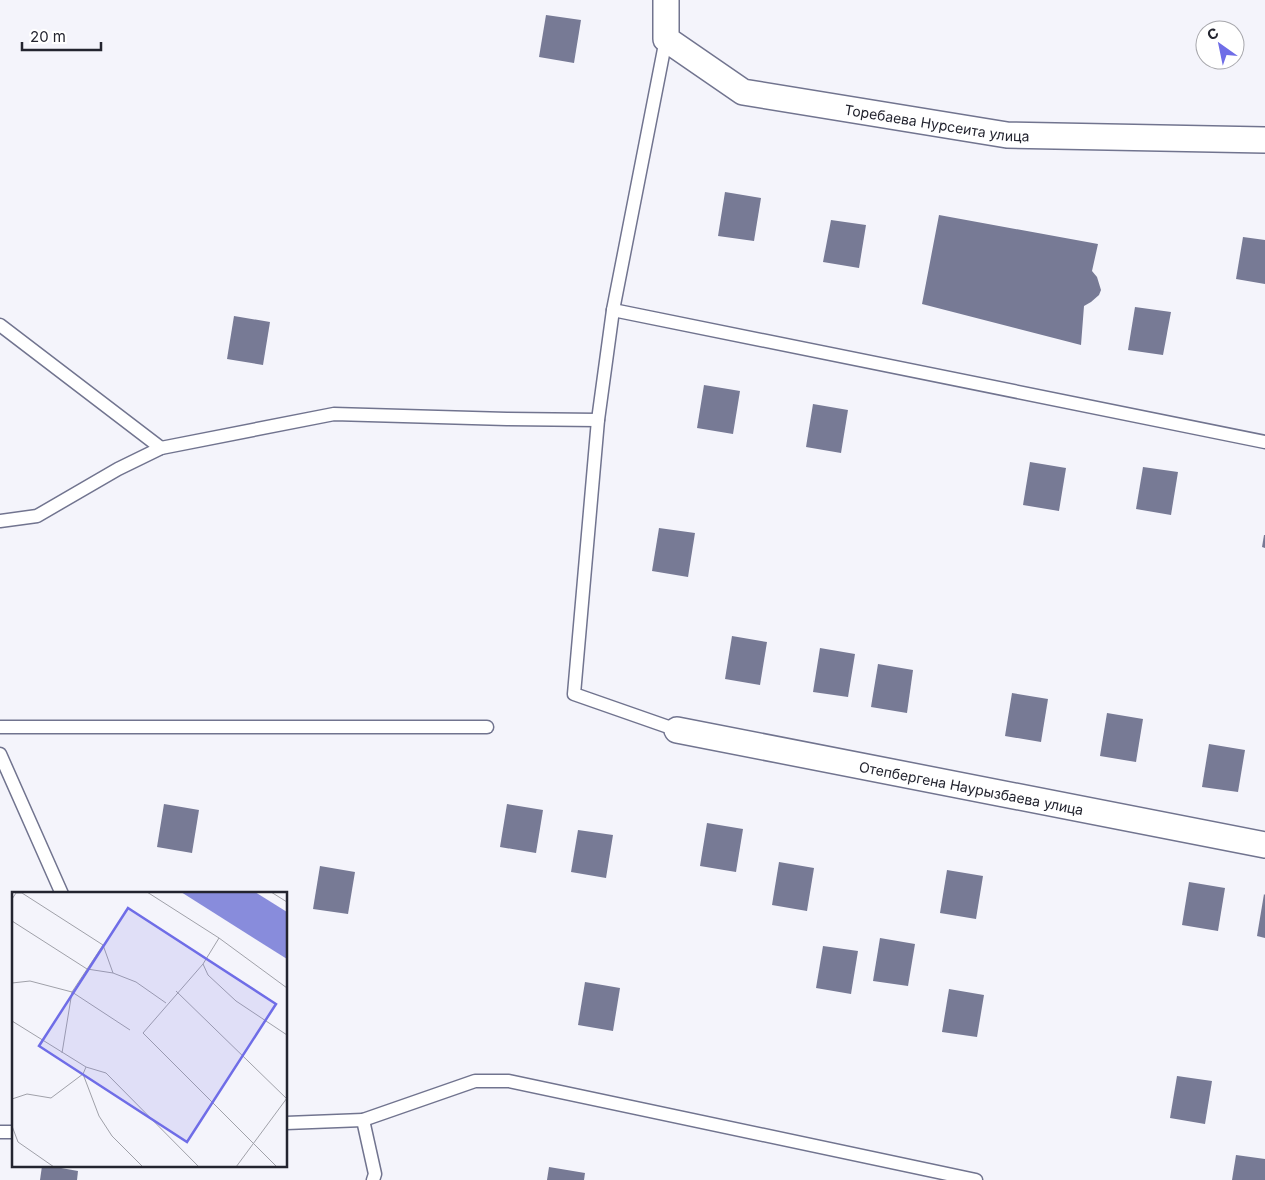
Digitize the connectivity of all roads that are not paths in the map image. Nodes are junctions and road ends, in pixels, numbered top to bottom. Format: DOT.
graph roads {
  1 [pos="666,0"];
  2 [pos="666,39"];
  3 [pos="1265,140"];
  4 [pos="613,310"];
  5 [pos="0,325"];
  6 [pos="598,420"];
  7 [pos="1265,442"];
  8 [pos="160,448"];
  9 [pos="0,522"];
  10 [pos="0,726"];
  11 [pos="487,727"];
  12 [pos="677,730"];
  13 [pos="0,754"];
  14 [pos="1265,845"];
  15 [pos="61,892"];
  16 [pos="363,1120"];
  17 [pos="288,1123"];
  18 [pos="376,1178"];
  19 [pos="976,1180"];
  1 -- 2 [label="street"];
  2 -- 3 [label="street, Торебаева Нурсеита улица"];
  2 -- 4 [label="lane"];
  4 -- 6 [label="lane"];
  4 -- 7 [label="lane"];
  5 -- 8 [label="lane"];
  6 -- 8 [label="lane"];
  6 -- 12 [label="lane"];
  8 -- 9 [label="lane"];
  10 -- 11 [label="lane"];
  12 -- 14 [label="street, Отепбергена Наурызбаева улица"];
  13 -- 15 [label="lane"];
  16 -- 17 [label="lane"];
  16 -- 18 [label="lane"];
  16 -- 19 [label="lane"];
}
